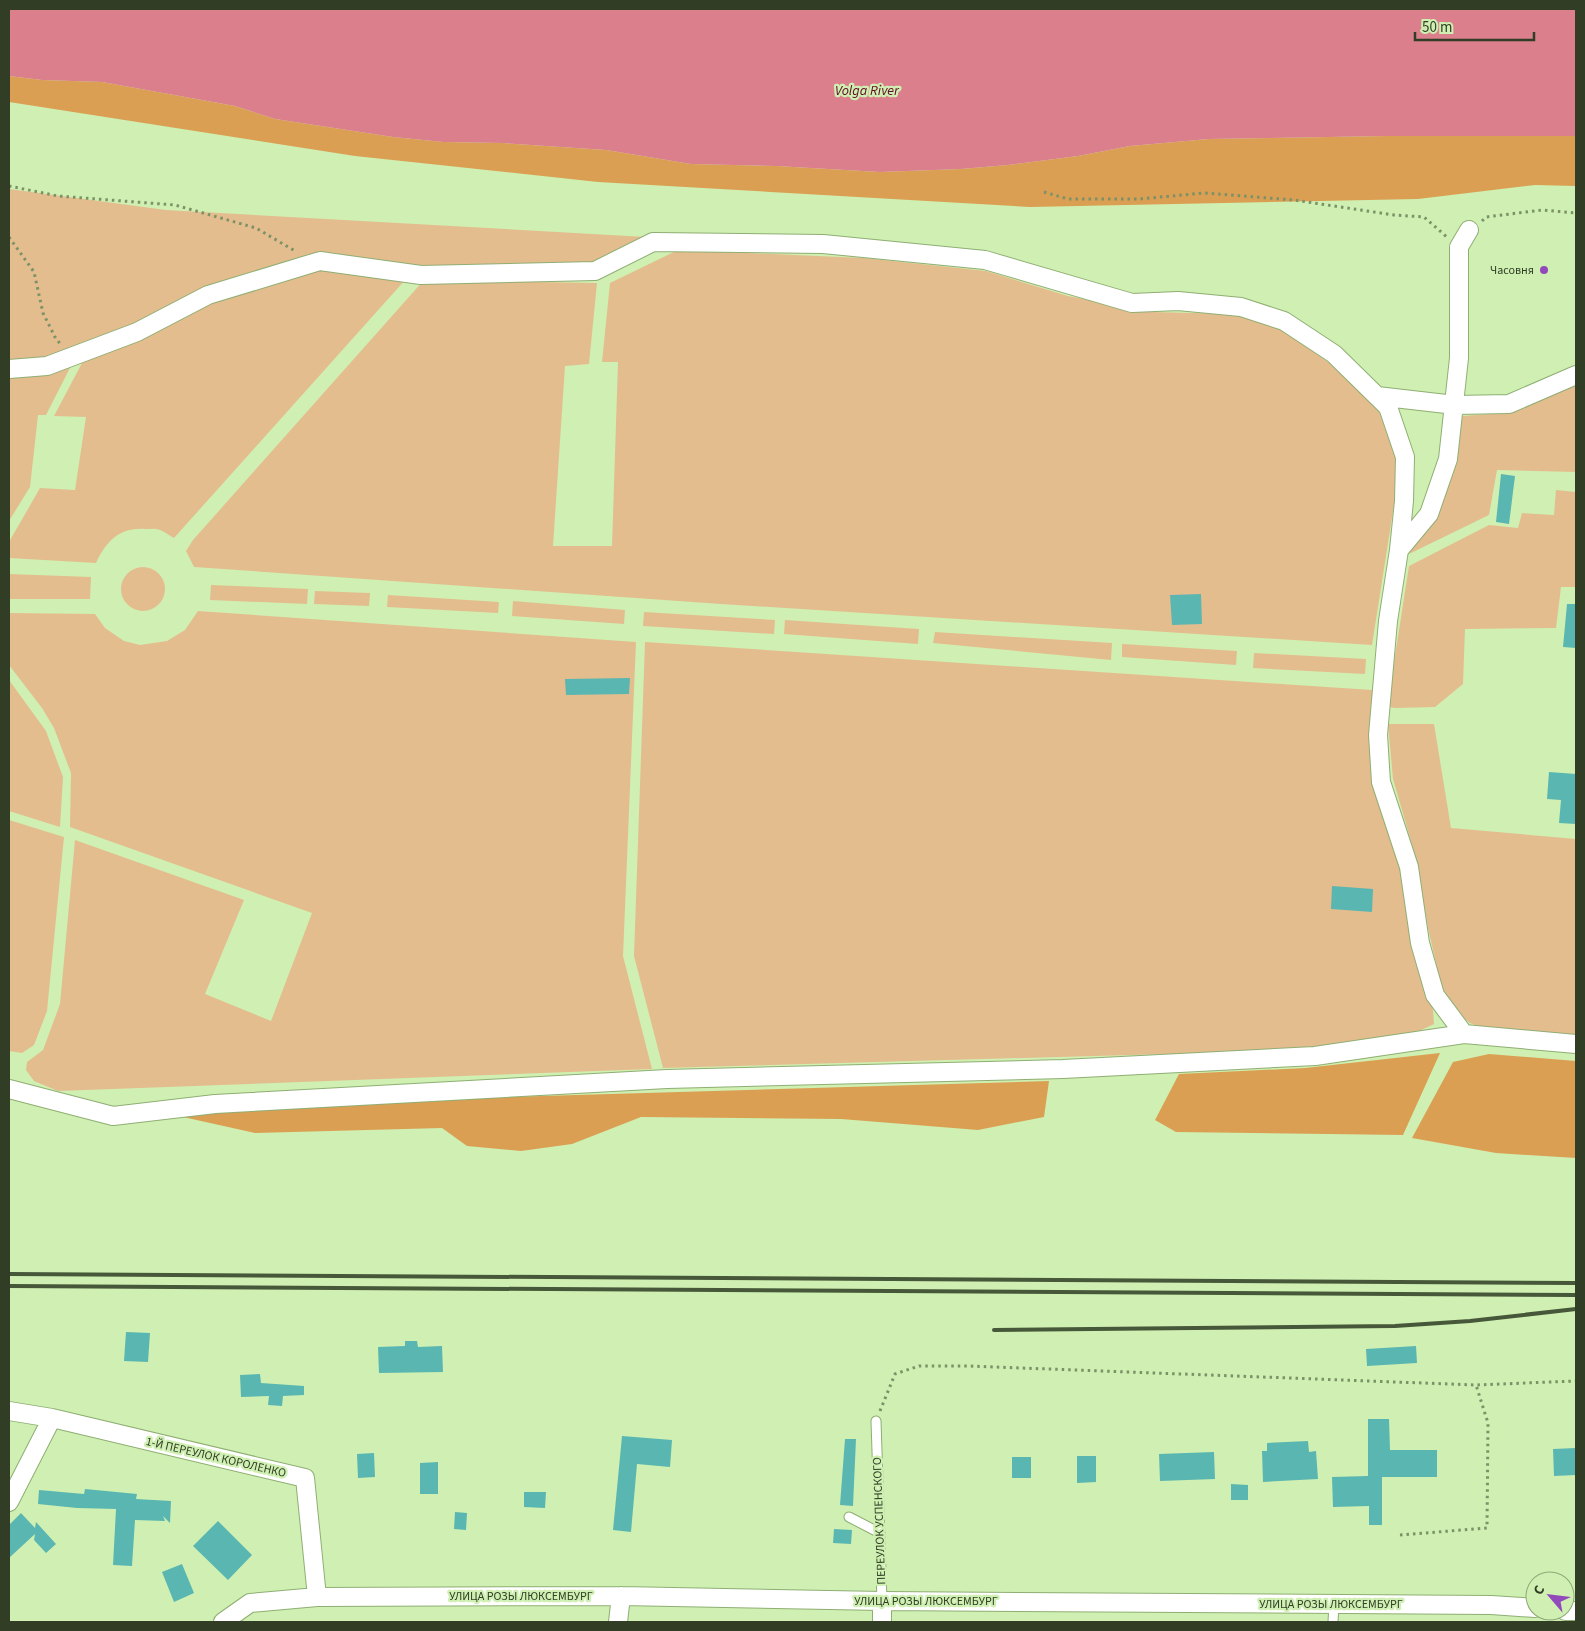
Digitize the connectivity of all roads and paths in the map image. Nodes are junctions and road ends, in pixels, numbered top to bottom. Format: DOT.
graph roads {
  1 [pos="9,186"];
  2 [pos="1044,192"];
  3 [pos="1576,213"];
  4 [pos="1469,230"];
  5 [pos="9,237"];
  6 [pos="1459,247"];
  7 [pos="320,261"];
  8 [pos="71,357"];
  9 [pos="9,369"];
  10 [pos="1576,375"];
  11 [pos="1377,396"];
  12 [pos="1455,406"];
  13 [pos="1399,550"];
  14 [pos="1464,1034"];
  15 [pos="1576,1044"];
  16 [pos="9,1089"];
  17 [pos="1576,1380"];
  18 [pos="1476,1385"];
  19 [pos="9,1412"];
  20 [pos="52,1418"];
  21 [pos="876,1421"];
  22 [pos="9,1502"];
  23 [pos="849,1517"];
  24 [pos="880,1533"];
  25 [pos="1400,1535"];
  26 [pos="621,1596"];
  27 [pos="316,1597"];
  28 [pos="882,1601"];
  29 [pos="1334,1604"];
  30 [pos="1525,1607"];
  31 [pos="223,1622"];
  32 [pos="618,1622"];
  33 [pos="882,1622"];
  34 [pos="1333,1622"];
  1 -- 7 [label="path"];
  2 -- 6 [label="path"];
  3 -- 4 [label="path"];
  4 -- 6 [label="street"];
  5 -- 8 [label="path"];
  6 -- 12 [label="street"];
  7 -- 8 [label="street"];
  7 -- 11 [label="street"];
  8 -- 9 [label="street"];
  10 -- 12 [label="street"];
  11 -- 12 [label="street"];
  11 -- 13 [label="street"];
  12 -- 13 [label="street"];
  13 -- 14 [label="street"];
  14 -- 15 [label="street"];
  14 -- 16 [label="street"];
  17 -- 18 [label="path"];
  18 -- 21 [label="path"];
  18 -- 25 [label="path"];
  19 -- 20 [label="street, 1-Й ПЕРЕУЛОК КОРОЛЕНКО"];
  20 -- 22 [label="street"];
  20 -- 27 [label="street, 1-Й ПЕРЕУЛОК КОРОЛЕНКО"];
  21 -- 24 [label="lane, ПЕРЕУЛОК УСПЕНСКОГО"];
  23 -- 24 [label="lane"];
  24 -- 28 [label="lane, ПЕРЕУЛОК УСПЕНСКОГО"];
  26 -- 27 [label="street, УЛИЦА РОЗЫ ЛЮКСЕМБУРГ"];
  26 -- 28 [label="street, УЛИЦА РОЗЫ ЛЮКСЕМБУРГ"];
  26 -- 32 [label="street"];
  27 -- 31 [label="street, УЛИЦА РОЗЫ ЛЮКСЕМБУРГ"];
  28 -- 29 [label="street, УЛИЦА РОЗЫ ЛЮКСЕМБУРГ"];
  28 -- 33 [label="street, ПЕРЕУЛОК УСПЕНСКОГО"];
  29 -- 30 [label="street, УЛИЦА РОЗЫ ЛЮКСЕМБУРГ"];
  29 -- 34 [label="lane"];
}
